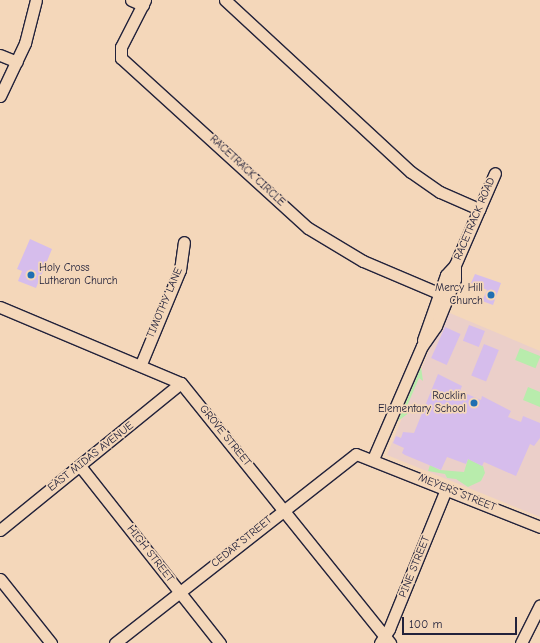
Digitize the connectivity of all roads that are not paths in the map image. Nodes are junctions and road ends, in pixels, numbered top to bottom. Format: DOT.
graph roads {
  1 [pos="36,0"];
  2 [pos="131,0"];
  3 [pos="225,0"];
  4 [pos="144,3"];
  5 [pos="0,55"];
  6 [pos="17,62"];
  7 [pos="0,96"];
  8 [pos="495,173"];
  9 [pos="478,209"];
  10 [pos="184,242"];
  11 [pos="455,265"];
  12 [pos="441,294"];
  13 [pos="0,307"];
  14 [pos="422,346"];
  15 [pos="141,364"];
  16 [pos="181,384"];
  17 [pos="373,458"];
  18 [pos="80,466"];
  19 [pos="446,489"];
  20 [pos="283,509"];
  21 [pos="540,527"];
  22 [pos="0,530"];
  23 [pos="0,578"];
  24 [pos="180,592"];
  25 [pos="540,605"];
  26 [pos="385,641"];
  27 [pos="51,643"];
  28 [pos="115,643"];
  29 [pos="220,643"];
  30 [pos="521,643"];
  1 -- 6 [label="street"];
  2 -- 4 [label="street"];
  3 -- 9 [label="street"];
  4 -- 12 [label="street, RACETRACK CIRCLE"];
  5 -- 6 [label="street"];
  6 -- 7 [label="street"];
  8 -- 9 [label="street, RACETRACK ROAD"];
  9 -- 11 [label="street, RACETRACK ROAD"];
  10 -- 15 [label="street, TIMOTHY LANE"];
  11 -- 12 [label="street, RACETRACK ROAD"];
  11 -- 14 [label="street, RACETRACK ROAD"];
  12 -- 14 [label="street, RACETRACK ROAD"];
  13 -- 15 [label="street, GROVE STREET"];
  14 -- 17 [label="street, RACETRACK ROAD"];
  15 -- 16 [label="street, GROVE STREET"];
  16 -- 18 [label="street, EAST MIDAS AVENUE"];
  16 -- 20 [label="street, GROVE STREET"];
  17 -- 19 [label="street, MEYERS STREET"];
  17 -- 20 [label="street, CEDAR STREET"];
  18 -- 22 [label="street, EAST MIDAS AVENUE"];
  18 -- 24 [label="street, HIGH STREET"];
  19 -- 21 [label="street, MEYERS STREET"];
  19 -- 26 [label="street, PINE STREET"];
  20 -- 24 [label="street, CEDAR STREET"];
  20 -- 26 [label="street, GROVE STREET"];
  23 -- 27 [label="street"];
  24 -- 28 [label="street, CEDAR STREET"];
  24 -- 29 [label="street, HIGH STREET"];
  25 -- 30 [label="street"];
}
